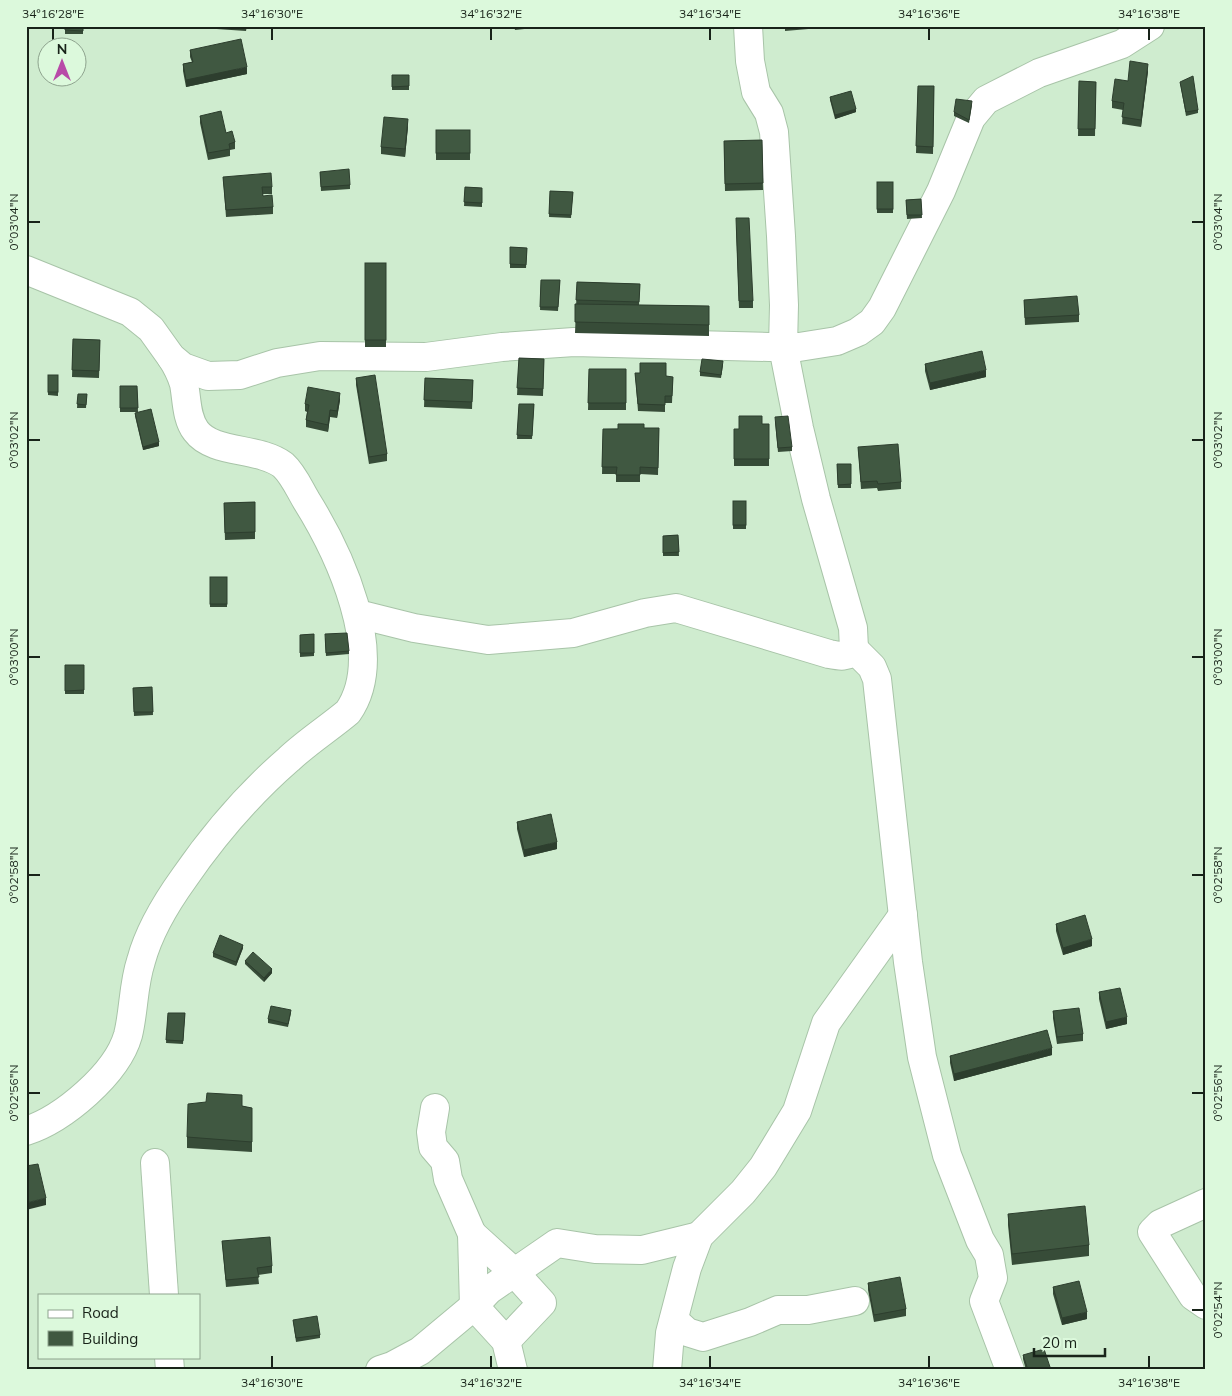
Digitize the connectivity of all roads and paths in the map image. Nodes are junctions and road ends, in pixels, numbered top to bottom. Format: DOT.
graph roads {
  1 [pos="748,26"];
  2 [pos="1150,26"];
  3 [pos="26,270"];
  4 [pos="783,346"];
  5 [pos="172,357"];
  6 [pos="358,614"];
  7 [pos="854,649"];
  8 [pos="903,915"];
  9 [pos="435,1108"];
  10 [pos="26,1131"];
  11 [pos="154,1163"];
  12 [pos="1206,1204"];
  13 [pos="472,1234"];
  14 [pos="687,1240"];
  15 [pos="514,1272"];
  16 [pos="164,1294"];
  17 [pos="855,1301"];
  18 [pos="1206,1305"];
  19 [pos="474,1306"];
  20 [pos="674,1320"];
  21 [pos="506,1340"];
  22 [pos="380,1370"];
  23 [pos="513,1370"];
  24 [pos="667,1370"];
  25 [pos="1010,1370"];
  1 -- 4 [label="street"];
  2 -- 4 [label="street"];
  3 -- 5 [label="street"];
  4 -- 5 [label="street"];
  4 -- 7 [label="street"];
  5 -- 6 [label="street"];
  6 -- 7 [label="street"];
  6 -- 10 [label="street"];
  7 -- 8 [label="street"];
  8 -- 14 [label="street"];
  8 -- 25 [label="street"];
  9 -- 13 [label="street"];
  11 -- 16 [label="street"];
  12 -- 18 [label="street"];
  13 -- 15 [label="street"];
  13 -- 19 [label="street"];
  14 -- 15 [label="street"];
  14 -- 20 [label="street"];
  15 -- 19 [label="street"];
  15 -- 21 [label="street"];
  17 -- 20 [label="street"];
  19 -- 21 [label="street"];
  19 -- 22 [label="street"];
  20 -- 24 [label="street"];
  21 -- 23 [label="street"];
}
